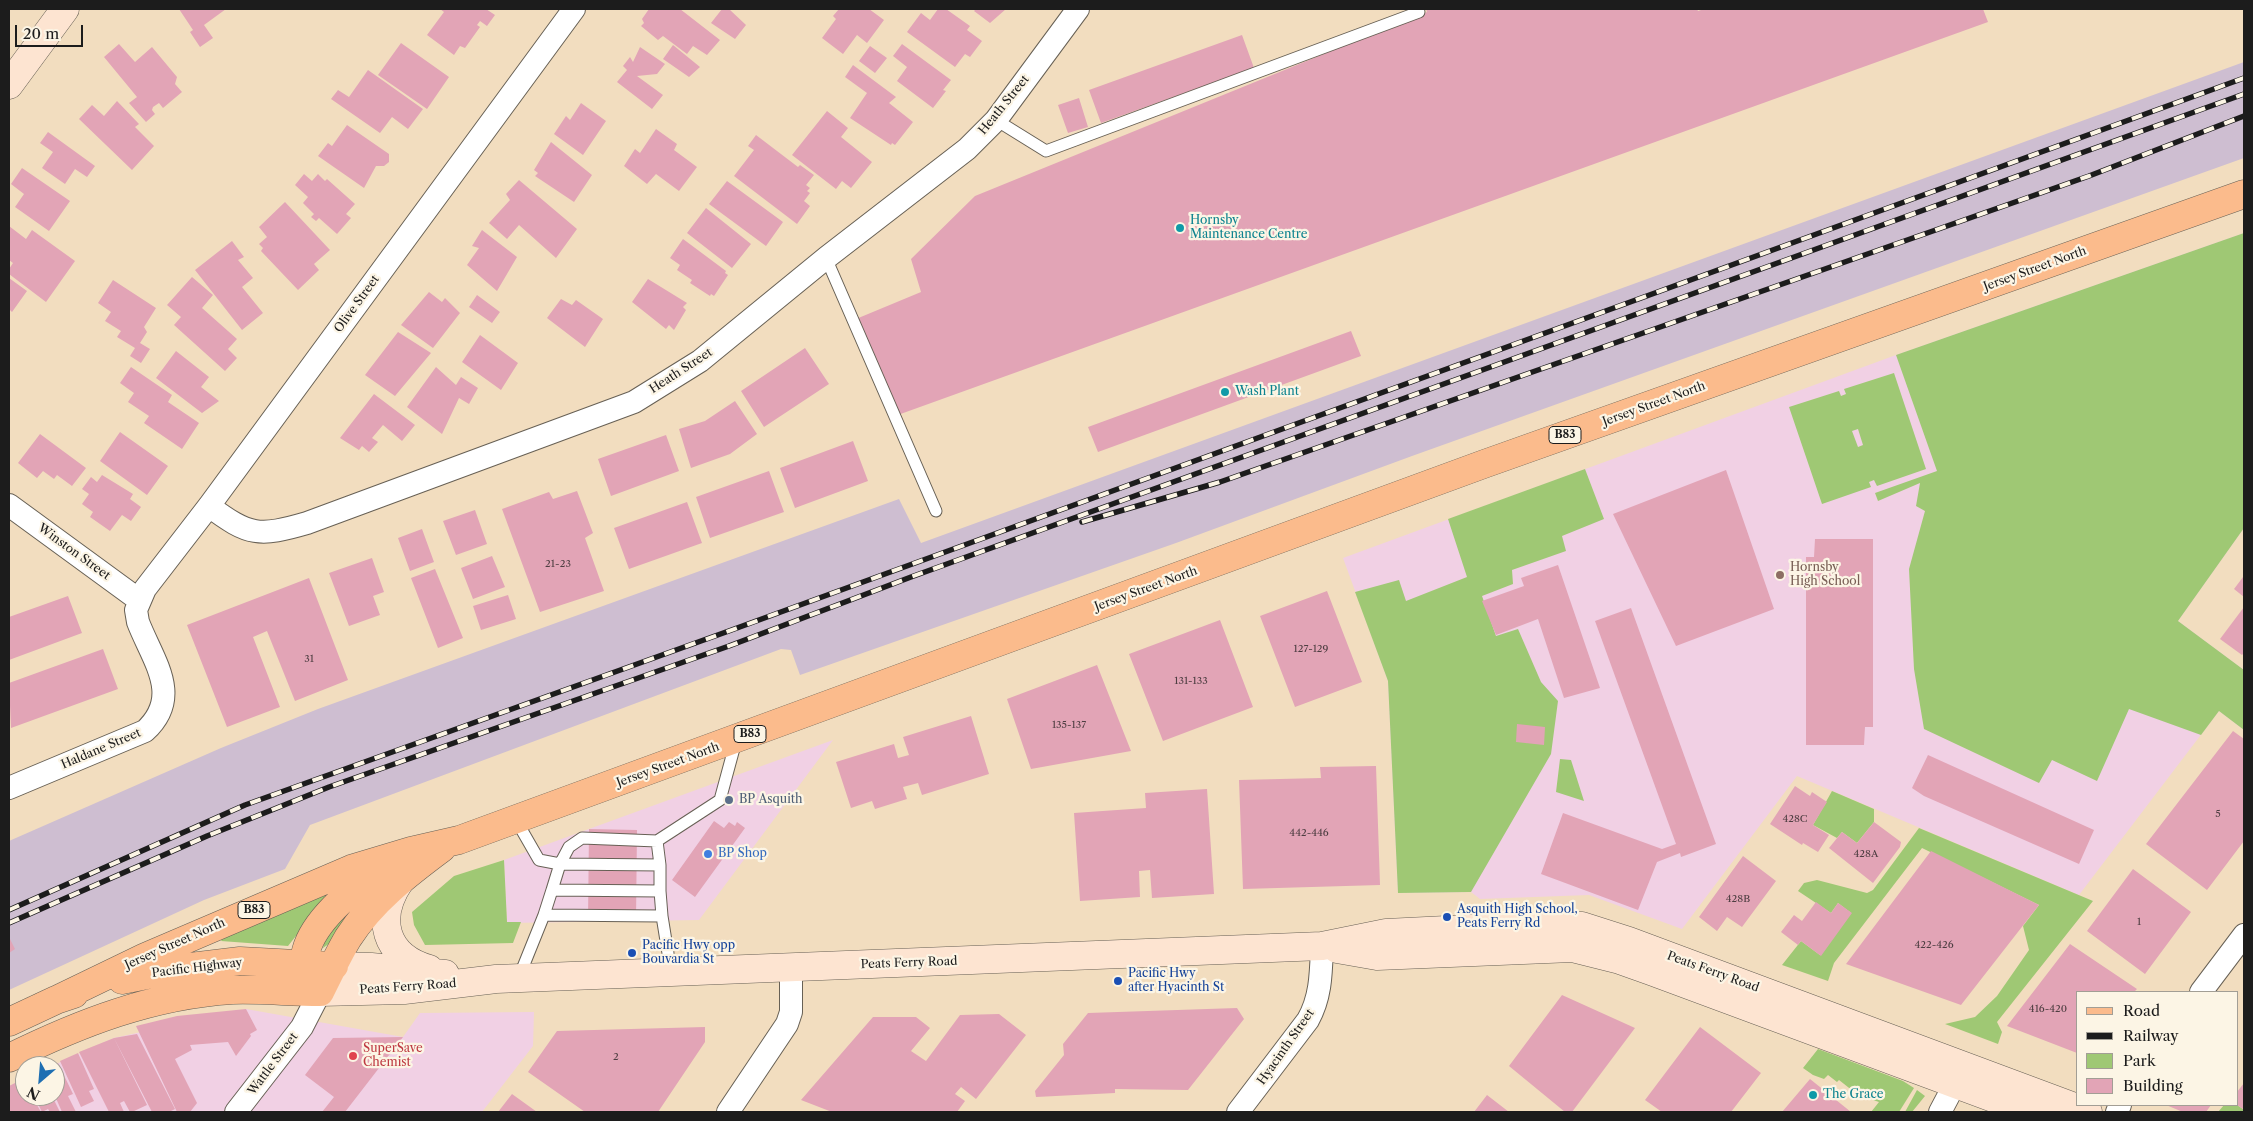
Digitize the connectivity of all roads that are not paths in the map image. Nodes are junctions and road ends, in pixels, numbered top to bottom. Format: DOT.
graph roads {
  1 [pos="65,9"];
  2 [pos="574,9"];
  3 [pos="1078,9"];
  4 [pos="1419,12"];
  5 [pos="9,85"];
  6 [pos="996,120"];
  7 [pos="2244,194"];
  8 [pos="826,258"];
  9 [pos="9,505"];
  10 [pos="209,506"];
  11 [pos="936,512"];
  12 [pos="139,600"];
  13 [pos="736,740"];
  14 [pos="9,788"];
  15 [pos="515,818"];
  16 [pos="459,840"];
  17 [pos="657,841"];
  18 [pos="411,851"];
  19 [pos="560,864"];
  20 [pos="660,865"];
  21 [pos="400,881"];
  22 [pos="552,890"];
  23 [pos="660,892"];
  24 [pos="544,915"];
  25 [pos="662,916"];
  26 [pos="2244,935"];
  27 [pos="1322,946"];
  28 [pos="304,964"];
  29 [pos="334,966"];
  30 [pos="791,967"];
  31 [pos="671,972"];
  32 [pos="448,974"];
  33 [pos="507,978"];
  34 [pos="2202,991"];
  35 [pos="56,1000"];
  36 [pos="310,1000"];
  37 [pos="9,1022"];
  38 [pos="9,1058"];
  39 [pos="1957,1074"];
  40 [pos="236,1112"];
  41 [pos="728,1112"];
  42 [pos="1238,1112"];
  43 [pos="1940,1112"];
  44 [pos="2031,1112"];
  45 [pos="2088,1112"];
  1 -- 5 [label="main road"];
  2 -- 10 [label="street, Olive Street"];
  3 -- 6 [label="street, Heath Street"];
  4 -- 6 [label="lane"];
  6 -- 8 [label="street, Heath Street"];
  7 -- 13 [label="main road, Jersey Street North / B83"];
  8 -- 10 [label="street, Heath Street"];
  8 -- 11 [label="lane"];
  9 -- 12 [label="street, Winston Street"];
  10 -- 12 [label="street, Olive Street"];
  12 -- 14 [label="street, Haldane Street"];
  13 -- 15 [label="main road, Jersey Street North / B83"];
  13 -- 17 [label="lane"];
  15 -- 16 [label="main road, Jersey Street North / B83"];
  15 -- 19 [label="lane"];
  16 -- 18 [label="main road, Jersey Street North / B83"];
  16 -- 21 [label="main road, B83"];
  17 -- 19 [label="lane"];
  17 -- 20 [label="lane"];
  18 -- 28 [label="main road, B83"];
  18 -- 35 [label="main road, Jersey Street North / B83"];
  19 -- 20 [label="lane"];
  19 -- 22 [label="lane"];
  20 -- 23 [label="lane"];
  21 -- 29 [label="main road, B83"];
  21 -- 32 [label="main road"];
  22 -- 23 [label="lane"];
  22 -- 24 [label="lane"];
  23 -- 25 [label="lane"];
  24 -- 25 [label="lane"];
  24 -- 33 [label="lane"];
  25 -- 31 [label="lane"];
  26 -- 34 [label="street"];
  27 -- 30 [label="main road, Peats Ferry Road"];
  27 -- 39 [label="main road, Peats Ferry Road"];
  27 -- 42 [label="street, Hyacinth Street"];
  28 -- 29 [label="main road, Pacific Highway / B83"];
  28 -- 35 [label="main road, Pacific Highway / B83"];
  28 -- 36 [label="main road, B83"];
  29 -- 32 [label="main road, Peats Ferry Road"];
  29 -- 36 [label="main road, B83"];
  30 -- 31 [label="main road, Peats Ferry Road"];
  30 -- 41 [label="street"];
  31 -- 33 [label="main road, Peats Ferry Road"];
  32 -- 33 [label="main road, Peats Ferry Road"];
  33 -- 36 [label="main road, Peats Ferry Road"];
  35 -- 37 [label="main road, Pacific Highway / B83"];
  36 -- 38 [label="main road, Pacific Highway"];
  36 -- 40 [label="street, Wattle Street"];
  39 -- 43 [label="street"];
  39 -- 44 [label="main road, Peats Ferry Road"];
  39 -- 45 [label="main road, Peats Ferry Road"];
}
